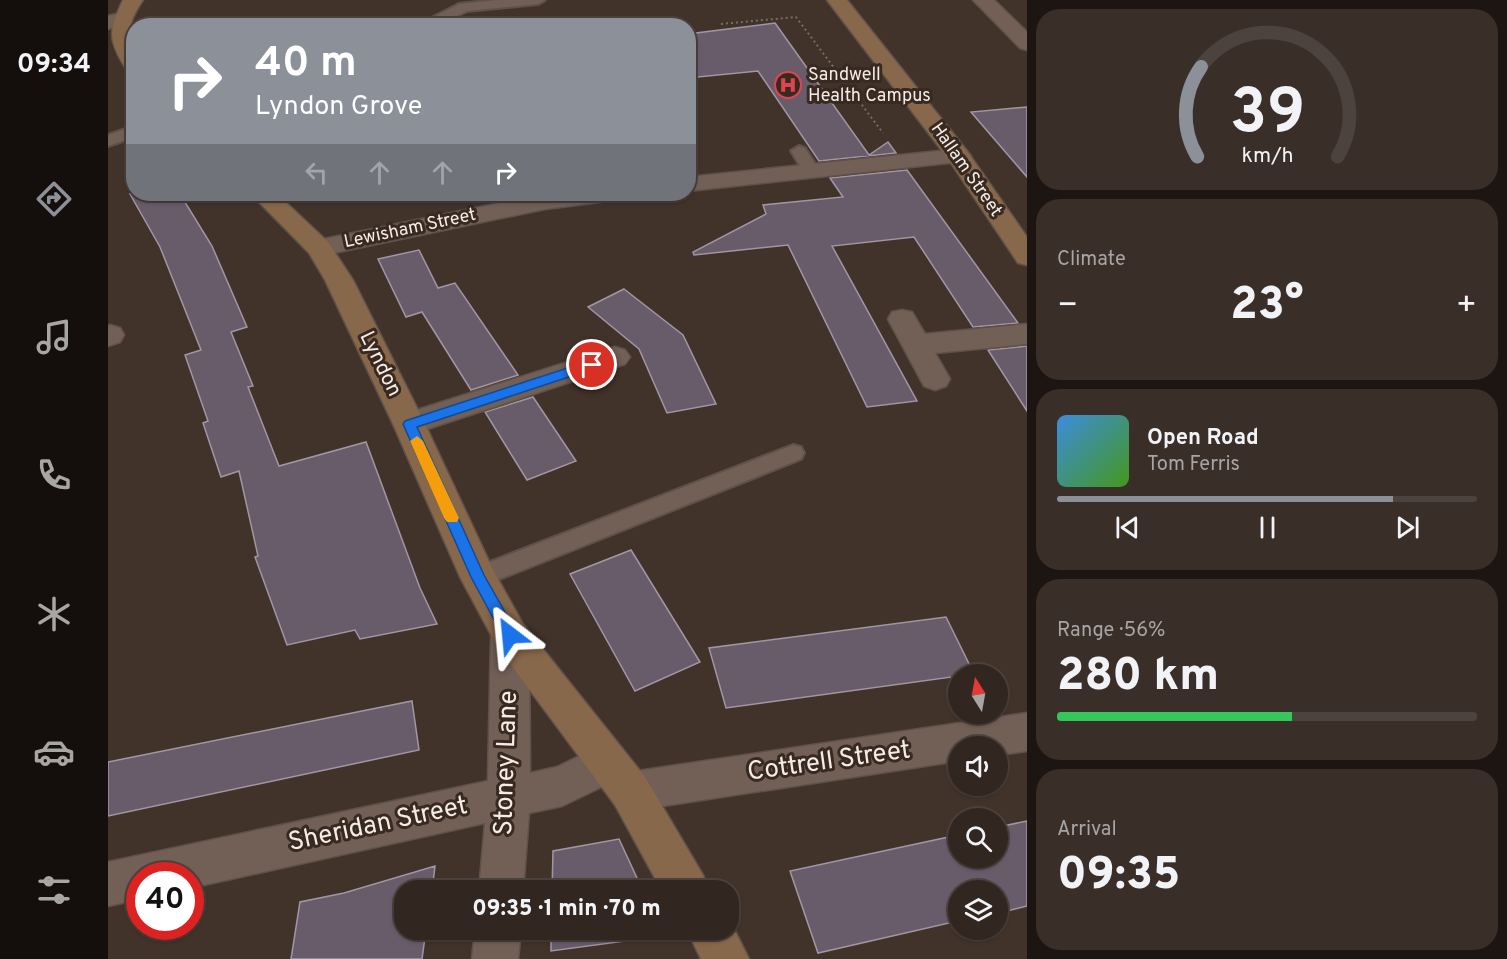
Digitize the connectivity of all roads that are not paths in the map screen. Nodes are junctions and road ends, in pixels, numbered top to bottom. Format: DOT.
graph roads {
  1 [pos="133,0"];
  2 [pos="537,0"];
  3 [pos="837,0"];
  4 [pos="983,0"];
  5 [pos="463,3"];
  6 [pos="437,18"];
  7 [pos="114,21"];
  8 [pos="1024,36"];
  9 [pos="126,54"];
  10 [pos="126,134"];
  11 [pos="108,141"];
  12 [pos="959,156"];
  13 [pos="696,182"];
  14 [pos="270,201"];
  15 [pos="545,201"];
  16 [pos="320,248"];
  17 [pos="1027,257"];
  18 [pos="902,319"];
  19 [pos="1027,334"];
  20 [pos="916,345"];
  21 [pos="615,357"];
  22 [pos="935,379"];
  23 [pos="410,424"];
  24 [pos="793,453"];
  25 [pos="478,577"];
  26 [pos="510,635"];
  27 [pos="1027,732"];
  28 [pos="619,777"];
  29 [pos="509,796"];
  30 [pos="204,862"];
  31 [pos="126,880"];
  32 [pos="502,880"];
  33 [pos="680,880"];
  34 [pos="108,884"];
  35 [pos="497,940"];
  36 [pos="716,940"];
  37 [pos="495,959"];
  38 [pos="726,959"];
  1 -- 7 [label="street"];
  2 -- 5 [label="lane"];
  3 -- 12 [label="street, Hallam Street"];
  4 -- 8 [label="street"];
  5 -- 6 [label="lane"];
  7 -- 9 [label="street"];
  10 -- 11 [label="lane"];
  12 -- 13 [label="street"];
  12 -- 17 [label="street, Hallam Street"];
  14 -- 16 [label="street, Lyndon"];
  15 -- 16 [label="street, Lewisham Street"];
  16 -- 23 [label="street, Lyndon"];
  18 -- 20 [label="street"];
  19 -- 20 [label="street"];
  20 -- 22 [label="street"];
  21 -- 23 [label="street"];
  23 -- 25 [label="street, Lyndon"];
  24 -- 25 [label="lane"];
  25 -- 26 [label="street, Lyndon"];
  26 -- 28 [label="street, Lyndon"];
  26 -- 29 [label="street, Stoney Lane"];
  27 -- 28 [label="street, Cottrell Street"];
  28 -- 29 [label="street, Sheridan Street"];
  28 -- 33 [label="street, Lyndon"];
  29 -- 30 [label="street, Sheridan Street"];
  29 -- 32 [label="street, Stoney Lane"];
  31 -- 34 [label="street, Sheridan Street"];
  35 -- 37 [label="street"];
  36 -- 38 [label="street"];
}
